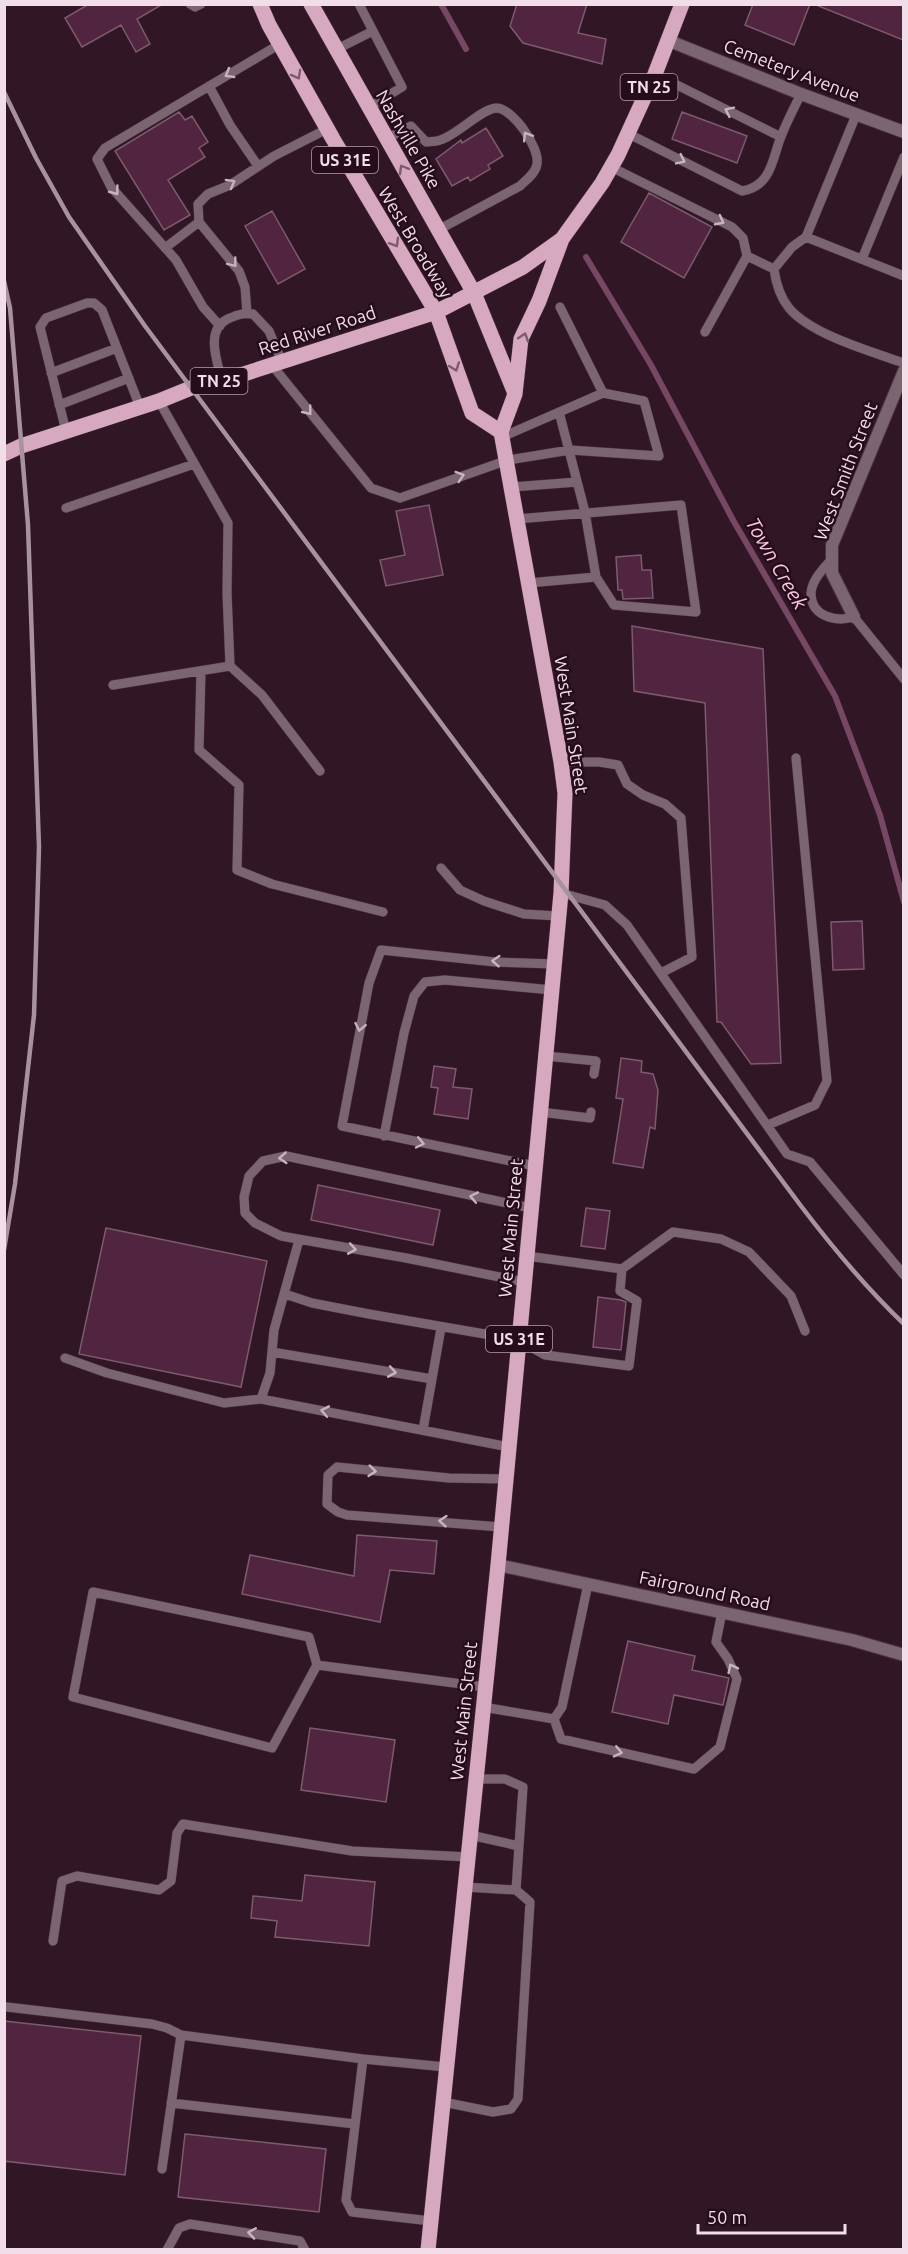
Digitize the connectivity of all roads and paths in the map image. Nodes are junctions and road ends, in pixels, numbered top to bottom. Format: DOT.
graph roads {
  1 [pos="190,4"];
  2 [pos="201,4"];
  3 [pos="260,4"];
  4 [pos="311,4"];
  5 [pos="359,4"];
  6 [pos="682,4"];
  7 [pos="373,31"];
  8 [pos="668,40"];
  9 [pos="280,44"];
  10 [pos="337,49"];
  11 [pos="655,74"];
  12 [pos="209,86"];
  13 [pos="801,94"];
  14 [pos="368,108"];
  15 [pos="856,115"];
  16 [pos="327,129"];
  17 [pos="903,132"];
  18 [pos="629,134"];
  19 [pos="781,137"];
  20 [pos="386,139"];
  21 [pos="903,157"];
  22 [pos="258,166"];
  23 [pos="611,167"];
  24 [pos="199,222"];
  25 [pos="438,230"];
  26 [pos="806,237"];
  27 [pos="562,239"];
  28 [pos="165,248"];
  29 [pos="747,256"];
  30 [pos="862,259"];
  31 [pos="774,269"];
  32 [pos="903,276"];
  33 [pos="474,293"];
  34 [pos="560,307"];
  35 [pos="436,312"];
  36 [pos="247,313"];
  37 [pos="220,326"];
  38 [pos="705,332"];
  39 [pos="117,348"];
  40 [pos="277,363"];
  41 [pos="903,363"];
  42 [pos="903,371"];
  43 [pos="51,373"];
  44 [pos="129,378"];
  45 [pos="222,381"];
  46 [pos="603,393"];
  47 [pos="515,394"];
  48 [pos="159,401"];
  49 [pos="59,405"];
  50 [pos="140,407"];
  51 [pos="559,412"];
  52 [pos="66,431"];
  53 [pos="502,434"];
  54 [pos="570,450"];
  55 [pos="4,454"];
  56 [pos="508,460"];
  57 [pos="194,464"];
  58 [pos="577,482"];
  59 [pos="512,486"];
  60 [pos="66,508"];
  61 [pos="585,512"];
  62 [pos="517,519"];
  63 [pos="831,560"];
  64 [pos="596,577"];
  65 [pos="528,583"];
  66 [pos="854,617"];
  67 [pos="230,666"];
  68 [pos="201,671"];
  69 [pos="903,679"];
  70 [pos="113,685"];
  71 [pos="796,758"];
  72 [pos="561,762"];
  73 [pos="320,771"];
  74 [pos="441,868"];
  75 [pos="561,893"];
  76 [pos="383,912"];
  77 [pos="558,916"];
  78 [pos="554,964"];
  79 [pos="661,972"];
  80 [pos="552,990"];
  81 [pos="546,1056"];
  82 [pos="594,1074"];
  83 [pos="540,1112"];
  84 [pos="591,1112"];
  85 [pos="768,1125"];
  86 [pos="384,1136"];
  87 [pos="535,1166"];
  88 [pos="531,1208"];
  89 [pos="299,1240"];
  90 [pos="526,1256"];
  91 [pos="622,1269"];
  92 [pos="903,1275"];
  93 [pos="524,1282"];
  94 [pos="285,1294"];
  95 [pos="441,1328"];
  96 [pos="805,1331"];
  97 [pos="519,1340"];
  98 [pos="272,1352"];
  99 [pos="65,1358"];
  100 [pos="432,1380"];
  101 [pos="261,1399"];
  102 [pos="423,1430"];
  103 [pos="509,1447"];
  104 [pos="506,1479"];
  105 [pos="501,1527"];
  106 [pos="498,1565"];
  107 [pos="588,1584"];
  108 [pos="722,1612"];
  109 [pos="903,1655"];
  110 [pos="317,1665"];
  111 [pos="485,1687"];
  112 [pos="483,1707"];
  113 [pos="554,1719"];
  114 [pos="476,1779"];
  115 [pos="470,1835"];
  116 [pos="519,1846"];
  117 [pos="468,1857"];
  118 [pos="465,1887"];
  119 [pos="516,1890"];
  120 [pos="53,1941"];
  121 [pos="7,2007"];
  122 [pos="181,2035"];
  123 [pos="363,2059"];
  124 [pos="446,2067"];
  125 [pos="443,2102"];
  126 [pos="171,2103"];
  127 [pos="355,2124"];
  128 [pos="162,2169"];
  129 [pos="431,2221"];
  130 [pos="167,2250"];
  131 [pos="305,2250"];
  132 [pos="428,2250"];
  1 -- 2 [label="lane"];
  3 -- 9 [label="main road, West Broadway / US 31E"];
  4 -- 10 [label="main road, Nashville Pike / US 31E"];
  5 -- 7 [label="lane"];
  6 -- 8 [label="main road, TN 25"];
  7 -- 10 [label="lane"];
  7 -- 14 [label="lane"];
  8 -- 11 [label="main road, TN 25"];
  8 -- 13 [label="street, Cemetery Avenue"];
  9 -- 12 [label="lane, one-way"];
  9 -- 16 [label="main road, West Broadway / US 31E, one-way"];
  10 -- 14 [label="main road, Nashville Pike / US 31E"];
  11 -- 18 [label="main road, TN 25"];
  19 -- 11 [label="lane, one-way"];
  12 -- 22 [label="lane"];
  12 -- 28 [label="lane, one-way"];
  13 -- 15 [label="street, Cemetery Avenue"];
  13 -- 19 [label="lane"];
  14 -- 20 [label="main road, Nashville Pike / US 31E"];
  15 -- 17 [label="street, Cemetery Avenue"];
  15 -- 26 [label="lane"];
  16 -- 22 [label="lane"];
  16 -- 35 [label="main road, West Broadway / US 31E, one-way"];
  18 -- 19 [label="lane, one-way"];
  18 -- 23 [label="main road, TN 25"];
  25 -- 20 [label="main road, Nashville Pike / US 31E, one-way"];
  25 -- 20 [label="lane, one-way"];
  21 -- 30 [label="lane"];
  24 -- 22 [label="lane, one-way"];
  23 -- 27 [label="main road, TN 25"];
  23 -- 29 [label="lane, one-way"];
  24 -- 28 [label="lane"];
  24 -- 36 [label="lane, one-way"];
  25 -- 33 [label="main road, Nashville Pike / US 31E"];
  26 -- 30 [label="lane"];
  26 -- 31 [label="lane"];
  27 -- 33 [label="main road, Red River Road / TN 25"];
  47 -- 27 [label="main road, one-way"];
  28 -- 37 [label="lane"];
  29 -- 31 [label="lane"];
  29 -- 38 [label="lane"];
  30 -- 32 [label="lane"];
  31 -- 41 [label="lane"];
  33 -- 35 [label="main road, Red River Road / TN 25"];
  33 -- 47 [label="main road, West Broadway / US 31E"];
  34 -- 46 [label="lane"];
  35 -- 40 [label="main road, Red River Road / TN 25"];
  35 -- 53 [label="main road, West Broadway / US 31E, one-way"];
  36 -- 37 [label="lane"];
  36 -- 40 [label="lane"];
  37 -- 45 [label="lane"];
  39 -- 43 [label="lane"];
  39 -- 43 [label="lane"];
  39 -- 44 [label="lane"];
  40 -- 45 [label="main road, Red River Road / TN 25"];
  40 -- 56 [label="lane, one-way"];
  42 -- 63 [label="street, West Smith Street"];
  43 -- 49 [label="lane"];
  44 -- 49 [label="lane"];
  44 -- 50 [label="lane"];
  45 -- 48 [label="main road, Red River Road / TN 25"];
  46 -- 51 [label="lane"];
  46 -- 54 [label="lane"];
  47 -- 53 [label="main road"];
  48 -- 50 [label="main road, Red River Road / TN 25"];
  48 -- 57 [label="lane"];
  49 -- 52 [label="lane"];
  50 -- 52 [label="main road, Red River Road / TN 25"];
  51 -- 53 [label="lane"];
  51 -- 54 [label="lane"];
  52 -- 55 [label="main road, Red River Road / TN 25"];
  53 -- 56 [label="main road, West Main Street / US 31E"];
  54 -- 56 [label="lane"];
  54 -- 58 [label="lane"];
  56 -- 59 [label="main road, West Main Street / US 31E"];
  57 -- 60 [label="lane"];
  57 -- 67 [label="lane"];
  58 -- 59 [label="lane"];
  58 -- 61 [label="lane"];
  59 -- 62 [label="main road, West Main Street / US 31E"];
  61 -- 62 [label="lane"];
  61 -- 64 [label="lane"];
  61 -- 64 [label="lane"];
  62 -- 65 [label="main road, West Main Street / US 31E"];
  63 -- 66 [label="street, West Smith Street"];
  63 -- 66 [label="lane"];
  64 -- 65 [label="lane"];
  65 -- 72 [label="main road, West Main Street / US 31E"];
  66 -- 69 [label="lane"];
  67 -- 68 [label="lane"];
  67 -- 73 [label="lane"];
  68 -- 70 [label="lane"];
  68 -- 76 [label="lane"];
  71 -- 85 [label="lane"];
  72 -- 75 [label="main road, West Main Street / US 31E"];
  72 -- 79 [label="lane"];
  74 -- 77 [label="lane"];
  75 -- 77 [label="main road, West Main Street / US 31E"];
  75 -- 79 [label="lane"];
  77 -- 78 [label="main road, West Main Street / US 31E"];
  78 -- 80 [label="main road, West Main Street / US 31E"];
  78 -- 86 [label="lane, one-way"];
  79 -- 85 [label="lane"];
  80 -- 81 [label="main road, West Main Street / US 31E"];
  80 -- 86 [label="lane"];
  81 -- 82 [label="lane"];
  81 -- 83 [label="main road, West Main Street / US 31E"];
  83 -- 84 [label="lane"];
  83 -- 87 [label="main road, West Main Street / US 31E"];
  85 -- 92 [label="lane"];
  86 -- 87 [label="lane, one-way"];
  87 -- 88 [label="main road, West Main Street / US 31E"];
  88 -- 89 [label="lane, one-way"];
  88 -- 90 [label="main road, West Main Street / US 31E"];
  89 -- 93 [label="lane, one-way"];
  89 -- 94 [label="lane"];
  90 -- 91 [label="lane"];
  90 -- 93 [label="main road, West Main Street / US 31E"];
  91 -- 96 [label="lane"];
  91 -- 97 [label="lane"];
  93 -- 97 [label="main road, West Main Street / US 31E"];
  94 -- 95 [label="lane"];
  94 -- 98 [label="lane"];
  95 -- 97 [label="lane"];
  95 -- 100 [label="lane"];
  97 -- 103 [label="main road, West Main Street / US 31E"];
  98 -- 100 [label="lane, one-way"];
  98 -- 101 [label="lane"];
  99 -- 101 [label="lane"];
  100 -- 102 [label="lane"];
  102 -- 101 [label="lane, one-way"];
  102 -- 103 [label="lane"];
  103 -- 104 [label="main road, West Main Street / US 31E"];
  104 -- 105 [label="main road, West Main Street / US 31E"];
  105 -- 104 [label="lane, one-way"];
  105 -- 106 [label="main road, West Main Street / US 31E"];
  106 -- 107 [label="street, Fairground Road"];
  106 -- 111 [label="main road, West Main Street / US 31E"];
  107 -- 108 [label="street, Fairground Road"];
  107 -- 113 [label="lane"];
  108 -- 109 [label="street, Fairground Road"];
  113 -- 108 [label="lane, one-way"];
  110 -- 110 [label="lane"];
  110 -- 111 [label="lane"];
  111 -- 112 [label="main road, West Main Street / US 31E"];
  112 -- 113 [label="lane"];
  112 -- 114 [label="main road, West Main Street / US 31E"];
  114 -- 115 [label="main road, West Main Street / US 31E"];
  114 -- 116 [label="lane"];
  115 -- 116 [label="lane"];
  115 -- 117 [label="main road, West Main Street / US 31E"];
  116 -- 119 [label="lane"];
  117 -- 118 [label="main road, West Main Street / US 31E"];
  117 -- 120 [label="lane"];
  118 -- 119 [label="lane"];
  118 -- 124 [label="main road, West Main Street / US 31E"];
  119 -- 125 [label="lane"];
  121 -- 122 [label="lane"];
  122 -- 123 [label="lane"];
  122 -- 126 [label="lane"];
  123 -- 124 [label="lane"];
  123 -- 127 [label="lane"];
  124 -- 125 [label="main road, West Main Street / US 31E"];
  125 -- 129 [label="main road, West Main Street / US 31E"];
  126 -- 127 [label="lane"];
  126 -- 128 [label="lane"];
  127 -- 129 [label="lane"];
  129 -- 132 [label="main road, West Main Street / US 31E"];
  131 -- 130 [label="lane, one-way"];
}
